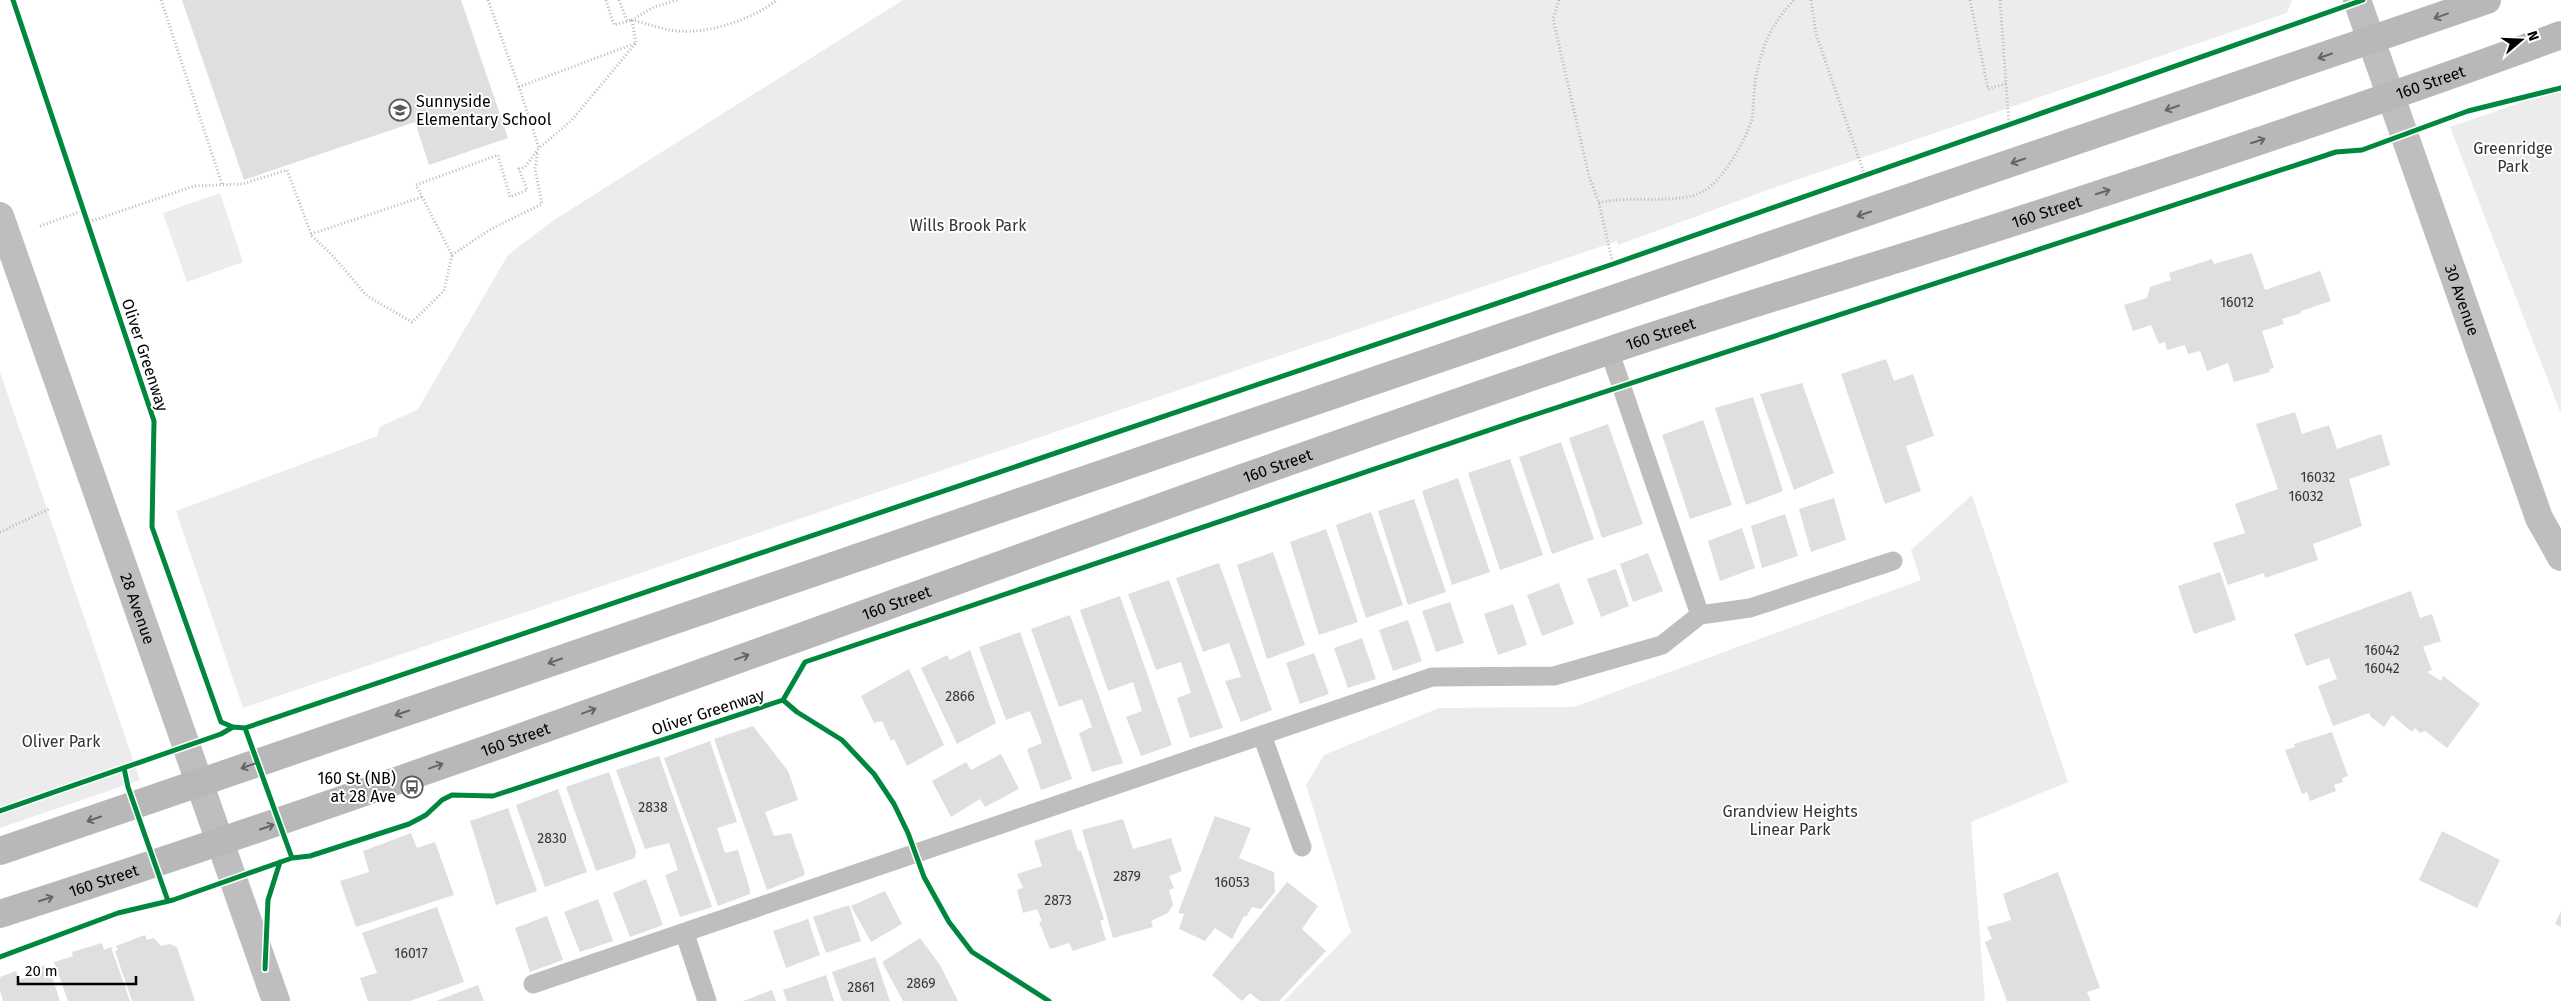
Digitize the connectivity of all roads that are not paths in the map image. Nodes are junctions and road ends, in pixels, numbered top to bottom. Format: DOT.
graph roads {
  1 [pos="2357,0"];
  2 [pos="2487,0"];
  3 [pos="2561,35"];
  4 [pos="2371,40"];
  5 [pos="2392,97"];
  6 [pos="0,216"];
  7 [pos="1609,350"];
  8 [pos="2561,557"];
  9 [pos="1893,561"];
  10 [pos="1700,615"];
  11 [pos="1262,735"];
  12 [pos="200,782"];
  13 [pos="220,843"];
  14 [pos="1302,847"];
  15 [pos="0,851"];
  16 [pos="0,914"];
  17 [pos="685,934"];
  18 [pos="533,984"];
  19 [pos="276,1001"];
  20 [pos="707,1001"];
  1 -- 4 [label="street, 30 Avenue"];
  2 -- 4 [label="main road, one-way"];
  3 -- 5 [label="main road, 160 Street"];
  4 -- 5 [label="street, 30 Avenue"];
  4 -- 12 [label="main road, one-way"];
  7 -- 5 [label="main road, 160 Street, one-way"];
  5 -- 8 [label="street, 30 Avenue"];
  6 -- 12 [label="street, 28 Avenue"];
  7 -- 10 [label="lane"];
  13 -- 7 [label="main road, 160 Street, one-way"];
  9 -- 10 [label="lane"];
  10 -- 11 [label="lane"];
  11 -- 14 [label="lane"];
  11 -- 17 [label="lane"];
  12 -- 13 [label="street, 28 Avenue"];
  12 -- 15 [label="main road, one-way"];
  16 -- 13 [label="main road, 160 Street, one-way"];
  13 -- 19 [label="street, 28 Avenue"];
  17 -- 18 [label="lane"];
  17 -- 20 [label="lane"];
}
